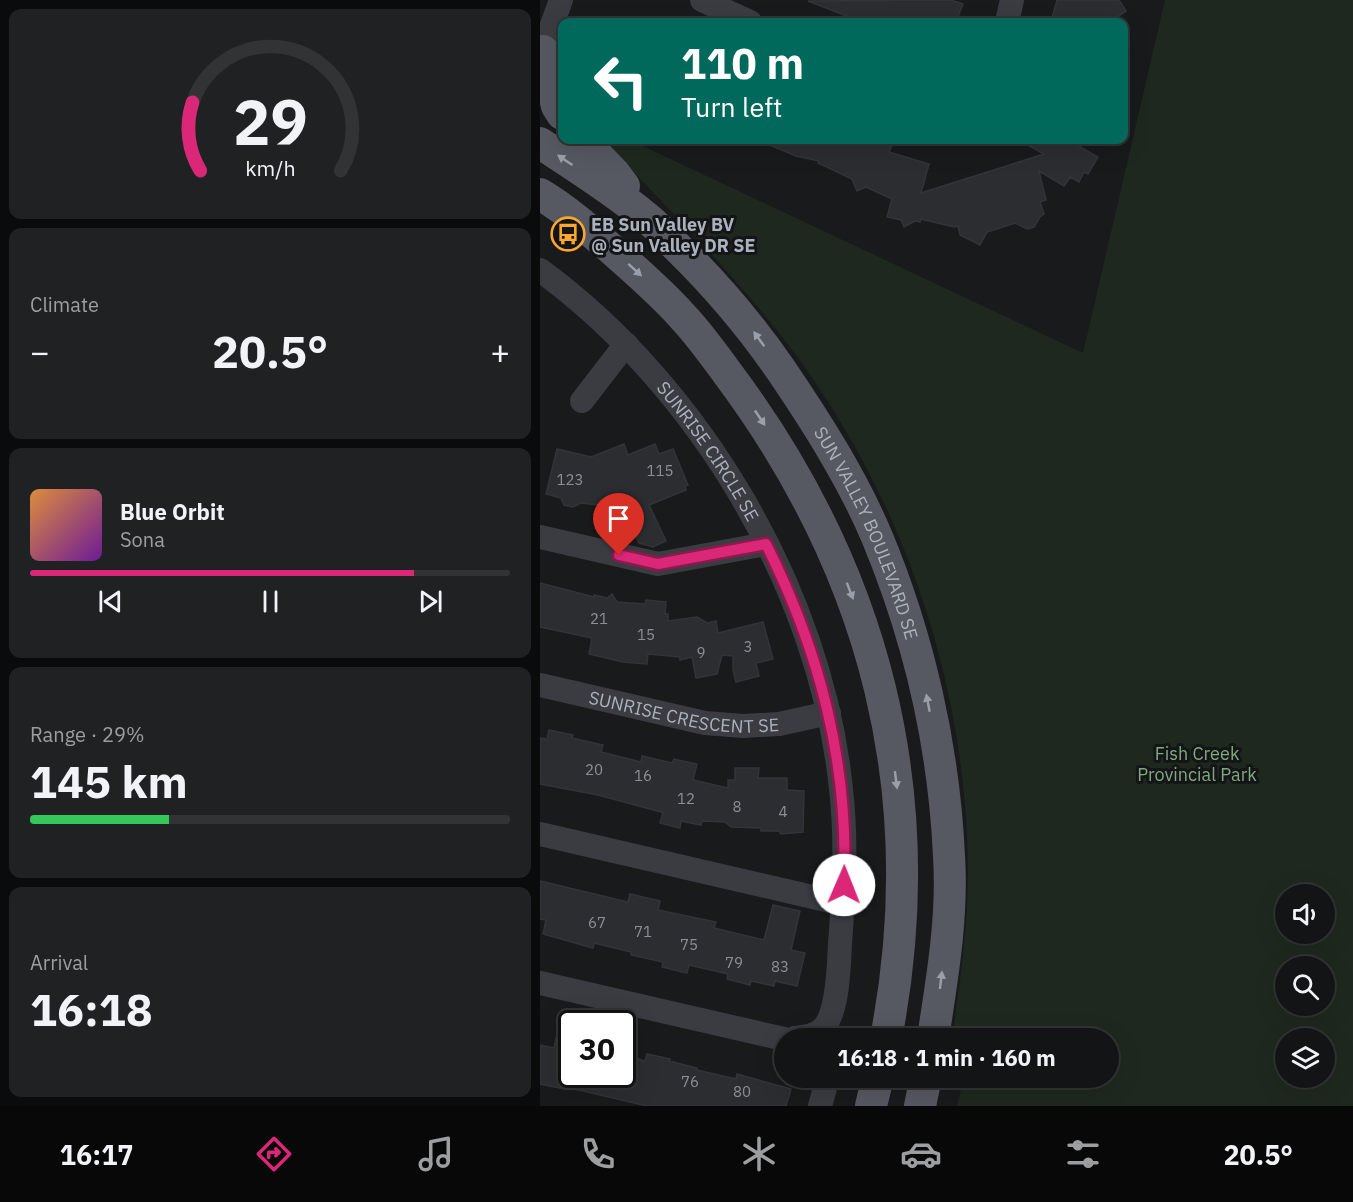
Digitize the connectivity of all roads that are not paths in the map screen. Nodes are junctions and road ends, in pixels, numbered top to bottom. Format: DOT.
graph roads {
  1 [pos="561,0"];
  2 [pos="702,0"];
  3 [pos="1012,0"];
  4 [pos="741,18"];
  5 [pos="1008,18"];
  6 [pos="542,55"];
  7 [pos="558,108"];
  8 [pos="540,143"];
  9 [pos="586,144"];
  10 [pos="540,194"];
  11 [pos="647,218"];
  12 [pos="540,270"];
  13 [pos="626,344"];
  14 [pos="582,401"];
  15 [pos="540,537"];
  16 [pos="766,544"];
  17 [pos="540,685"];
  18 [pos="829,713"];
  19 [pos="540,834"];
  20 [pos="843,904"];
  21 [pos="540,983"];
  22 [pos="825,1028"];
  23 [pos="888,1028"];
  24 [pos="934,1028"];
  25 [pos="774,1037"];
  26 [pos="825,1088"];
  27 [pos="875,1088"];
  28 [pos="924,1088"];
  29 [pos="820,1106"];
  30 [pos="871,1106"];
  31 [pos="920,1106"];
  1 -- 6 [label="street"];
  2 -- 4 [label="street"];
  3 -- 5 [label="street"];
  6 -- 7 [label="main road"];
  11 -- 8 [label="main road, SUN VALLEY BOULEVARD SE, one-way"];
  9 -- 11 [label="main road"];
  10 -- 23 [label="main road, SUN VALLEY BOULEVARD SE, one-way"];
  24 -- 11 [label="main road, SUN VALLEY BOULEVARD SE, one-way"];
  12 -- 13 [label="street, SUNRISE CIRCLE SE"];
  13 -- 14 [label="street"];
  13 -- 16 [label="street, SUNRISE CIRCLE SE"];
  15 -- 16 [label="street"];
  16 -- 18 [label="street, SUNRISE CIRCLE SE"];
  17 -- 18 [label="street, SUNRISE CRESCENT SE"];
  18 -- 20 [label="street, SUNRISE CIRCLE SE"];
  19 -- 20 [label="street"];
  20 -- 22 [label="street, SUNRISE CIRCLE SE"];
  21 -- 25 [label="street"];
  26 -- 29 [label="street"];
  27 -- 30 [label="main road"];
  28 -- 31 [label="main road"];
}
